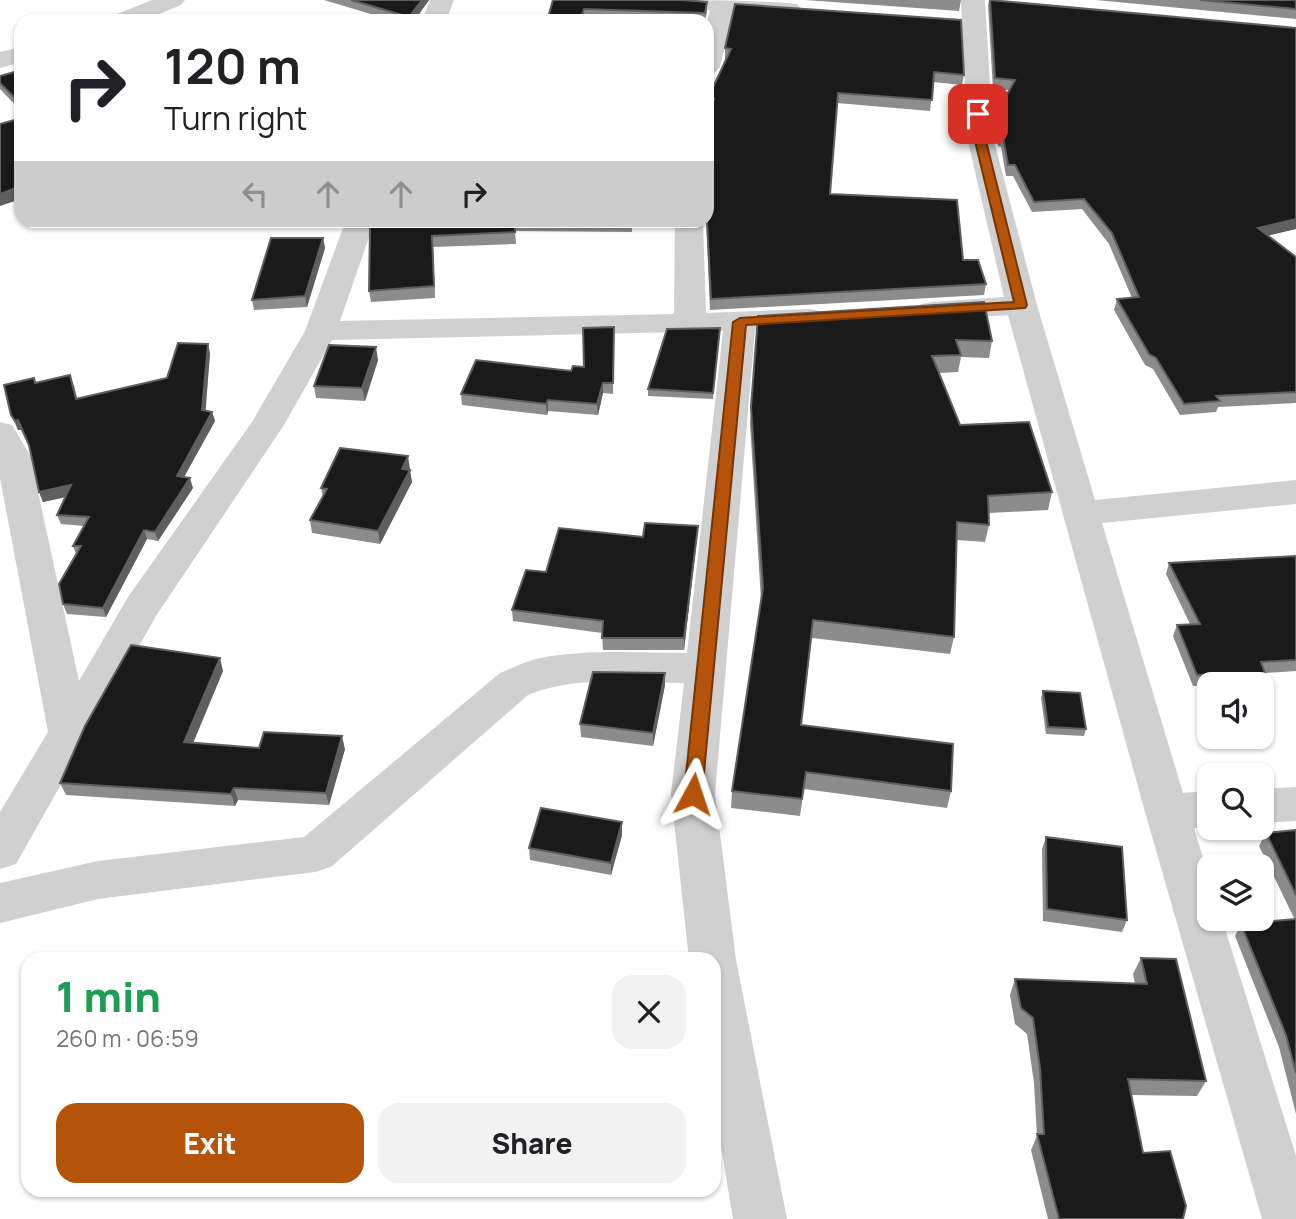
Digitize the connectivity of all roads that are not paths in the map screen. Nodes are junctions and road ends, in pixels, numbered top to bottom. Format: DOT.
graph roads {
  1 [pos="173,0"];
  2 [pos="669,0"];
  3 [pos="757,3"];
  4 [pos="723,4"];
  5 [pos="810,10"];
  6 [pos="138,14"];
  7 [pos="965,14"];
  8 [pos="714,39"];
  9 [pos="359,228"];
  10 [pos="689,228"];
  11 [pos="1021,305"];
  12 [pos="900,312"];
  13 [pos="833,316"];
  14 [pos="740,322"];
  15 [pos="690,323"];
  16 [pos="321,331"];
  17 [pos="0,433"];
  18 [pos="1296,492"];
  19 [pos="1083,513"];
  20 [pos="704,668"];
  21 [pos="69,733"];
  22 [pos="1296,804"];
  23 [pos="1274,805"];
  24 [pos="1197,810"];
  25 [pos="1167,812"];
  26 [pos="0,852"];
  27 [pos="0,903"];
  28 [pos="712,952"];
  29 [pos="721,1000"];
  30 [pos="760,1219"];
  31 [pos="1289,1219"];
  1 -- 6 [label="street"];
  2 -- 4 [label="street"];
  3 -- 4 [label="street"];
  3 -- 5 [label="street"];
  4 -- 8 [label="street"];
  7 -- 11 [label="street"];
  9 -- 16 [label="street"];
  10 -- 15 [label="street"];
  11 -- 12 [label="street"];
  11 -- 19 [label="street"];
  13 -- 14 [label="street"];
  14 -- 15 [label="street"];
  14 -- 20 [label="street"];
  15 -- 16 [label="street"];
  16 -- 21 [label="street"];
  17 -- 21 [label="street"];
  18 -- 19 [label="street"];
  19 -- 25 [label="street"];
  20 -- 27 [label="street"];
  20 -- 28 [label="street"];
  21 -- 26 [label="street"];
  22 -- 23 [label="street"];
  24 -- 25 [label="street"];
  25 -- 31 [label="street"];
  29 -- 30 [label="street"];
}
